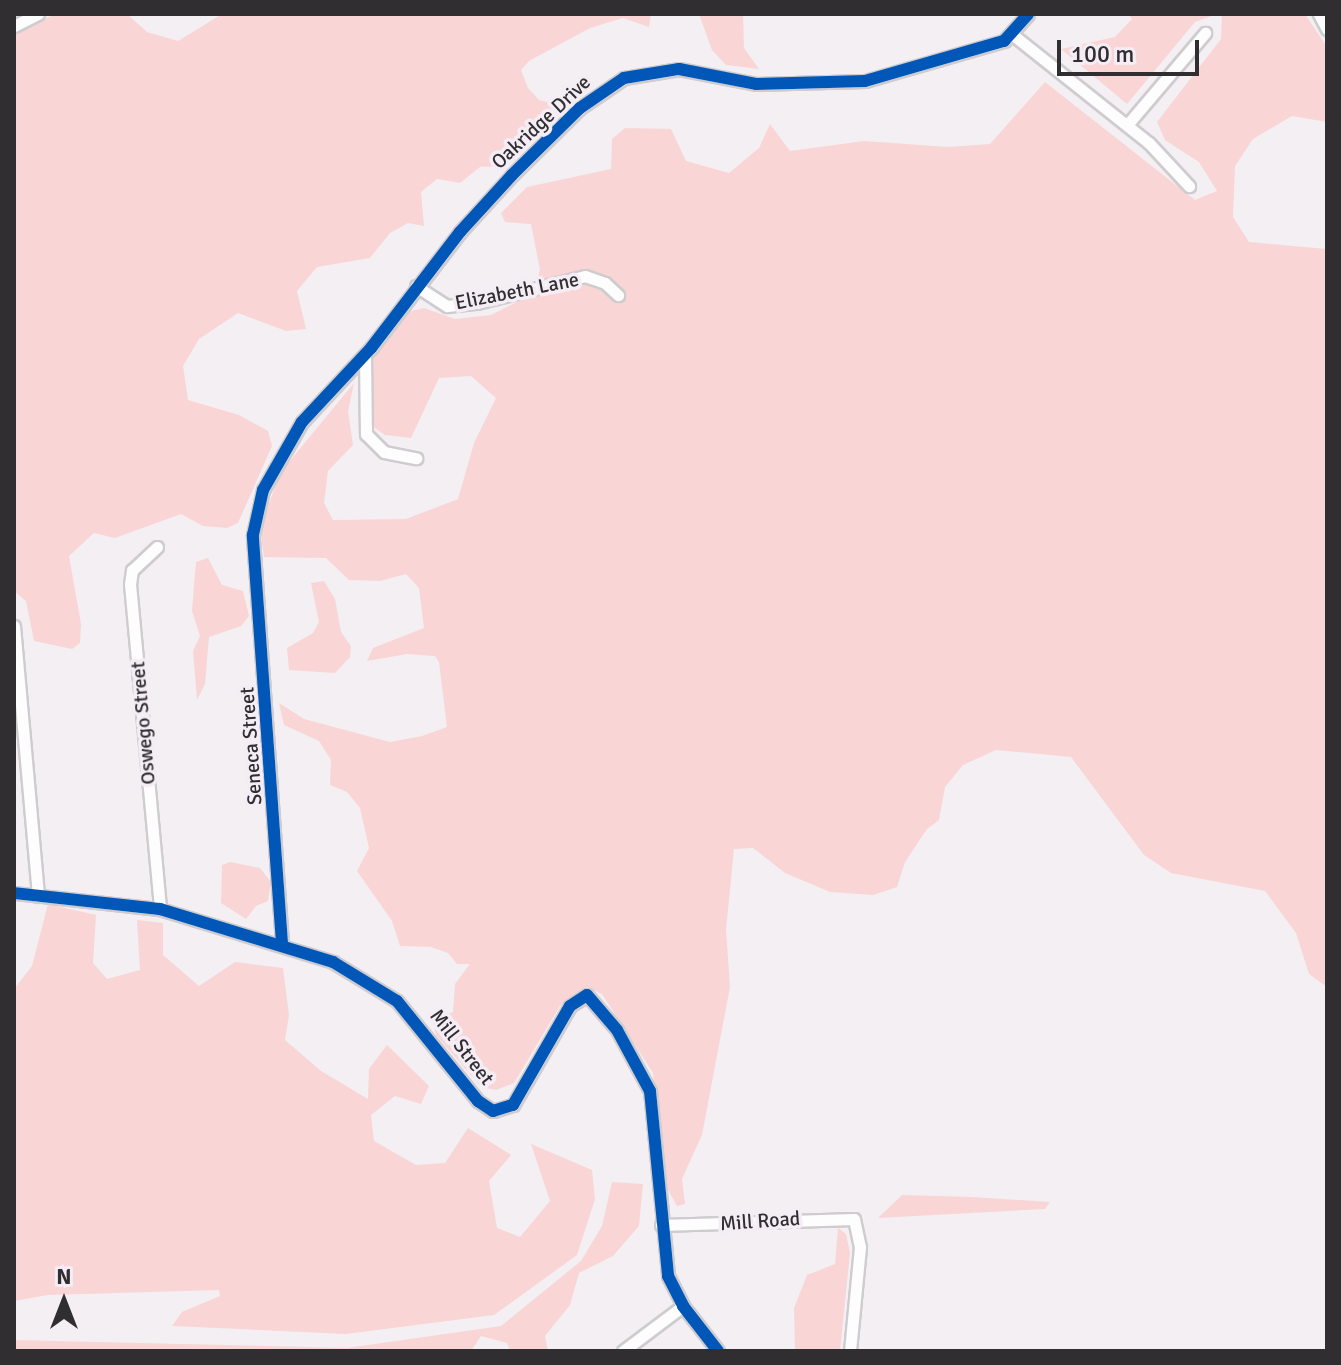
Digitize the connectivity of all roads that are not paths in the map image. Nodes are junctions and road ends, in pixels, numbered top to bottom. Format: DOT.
graph roads {
  1 [pos="38,14"];
  2 [pos="1028,14"];
  3 [pos="1319,14"];
  4 [pos="18,21"];
  5 [pos="1327,29"];
  6 [pos="1205,33"];
  7 [pos="1013,35"];
  8 [pos="1127,125"];
  9 [pos="1189,186"];
  10 [pos="416,286"];
  11 [pos="618,295"];
  12 [pos="365,355"];
  13 [pos="416,458"];
  14 [pos="254,546"];
  15 [pos="157,547"];
  16 [pos="14,626"];
  17 [pos="14,893"];
  18 [pos="38,896"];
  19 [pos="160,909"];
  20 [pos="282,943"];
  21 [pos="661,1225"];
  22 [pos="683,1306"];
  23 [pos="623,1351"];
  24 [pos="718,1351"];
  25 [pos="850,1351"];
  1 -- 4 [label="street"];
  2 -- 7 [label="street, Oakridge Drive"];
  3 -- 5 [label="street"];
  6 -- 8 [label="street"];
  7 -- 8 [label="street"];
  7 -- 10 [label="street, Oakridge Drive"];
  8 -- 9 [label="street"];
  10 -- 11 [label="street, Elizabeth Lane"];
  10 -- 12 [label="street, Oakridge Drive"];
  12 -- 13 [label="street"];
  12 -- 14 [label="street, Oakridge Drive"];
  14 -- 20 [label="street, Seneca Street"];
  15 -- 19 [label="street, Oswego Street"];
  16 -- 18 [label="street"];
  17 -- 18 [label="street, Mill Street"];
  18 -- 19 [label="street, Mill Street"];
  19 -- 20 [label="street, Mill Street"];
  20 -- 21 [label="street, Mill Street"];
  21 -- 22 [label="street"];
  21 -- 25 [label="street, Mill Road"];
  22 -- 23 [label="street"];
  22 -- 24 [label="street"];
}
